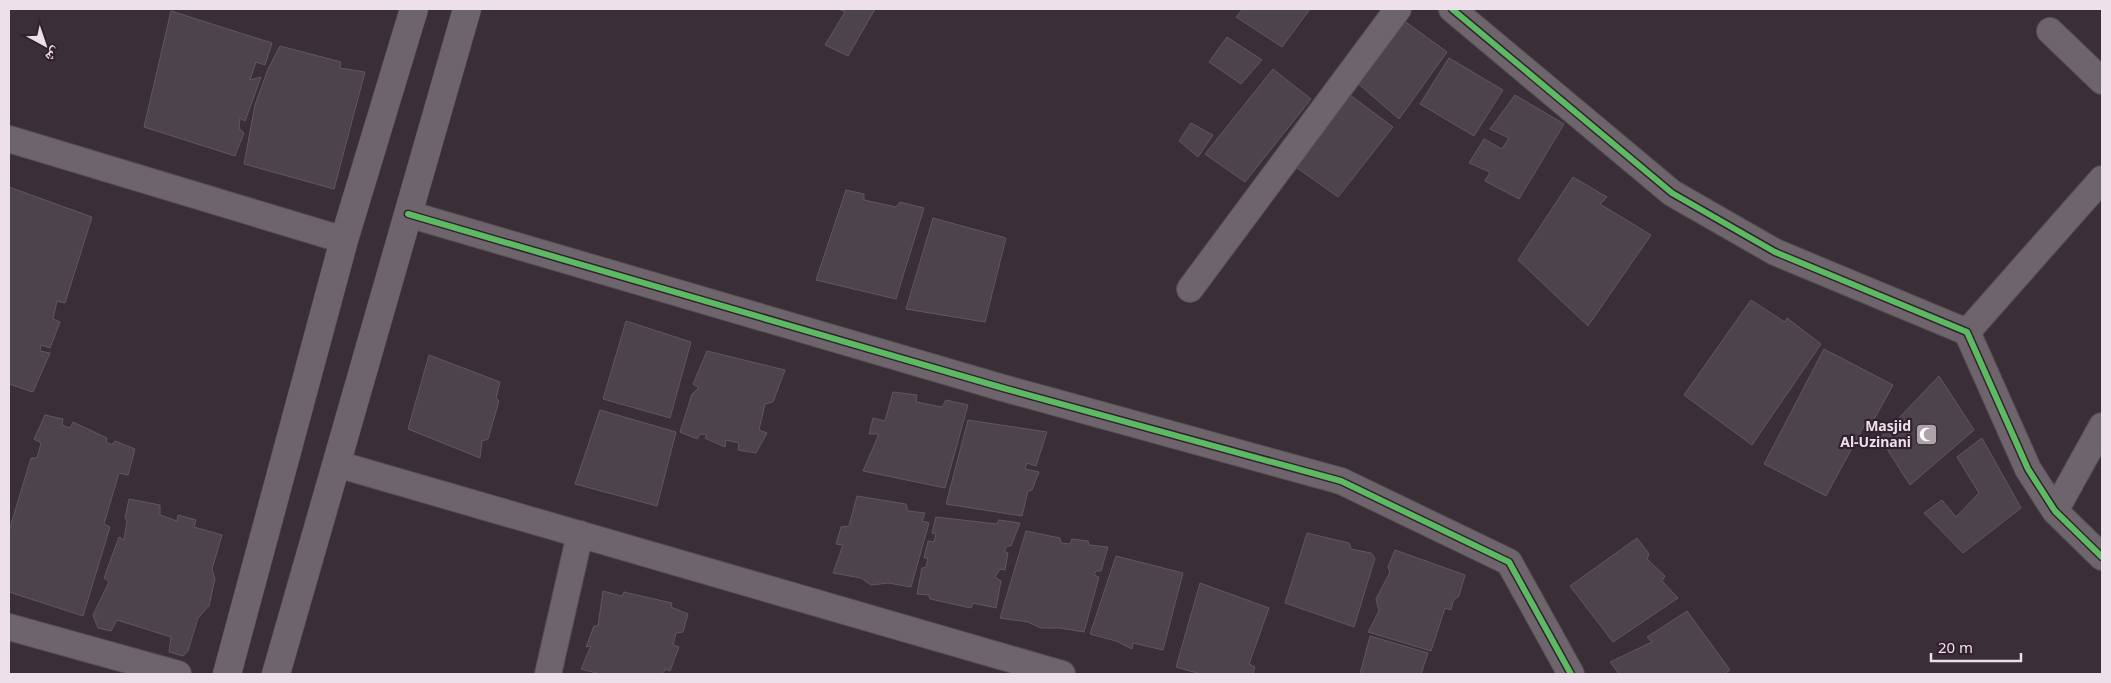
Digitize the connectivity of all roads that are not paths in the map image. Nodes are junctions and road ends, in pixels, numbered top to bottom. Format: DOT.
graph roads {
  1 [pos="414,9"];
  2 [pos="467,9"];
  3 [pos="1398,9"];
  4 [pos="1452,9"];
  5 [pos="2050,32"];
  6 [pos="2102,81"];
  7 [pos="9,139"];
  8 [pos="2102,179"];
  9 [pos="408,214"];
  10 [pos="344,240"];
  11 [pos="1190,289"];
  12 [pos="1967,332"];
  13 [pos="2102,426"];
  14 [pos="336,464"];
  15 [pos="2055,510"];
  16 [pos="580,534"];
  17 [pos="2102,558"];
  18 [pos="9,627"];
  19 [pos="178,674"];
  20 [pos="227,674"];
  21 [pos="276,674"];
  22 [pos="548,674"];
  23 [pos="1062,674"];
  24 [pos="1571,674"];
  1 -- 10 [label="street"];
  2 -- 9 [label="street"];
  3 -- 11 [label="street"];
  4 -- 12 [label="street"];
  5 -- 6 [label="street"];
  7 -- 10 [label="street"];
  8 -- 12 [label="street"];
  9 -- 14 [label="street"];
  9 -- 24 [label="street"];
  10 -- 20 [label="street"];
  12 -- 15 [label="street"];
  13 -- 15 [label="street"];
  14 -- 16 [label="street"];
  14 -- 21 [label="street"];
  15 -- 17 [label="street"];
  16 -- 22 [label="street"];
  16 -- 23 [label="street"];
  18 -- 19 [label="street"];
}
